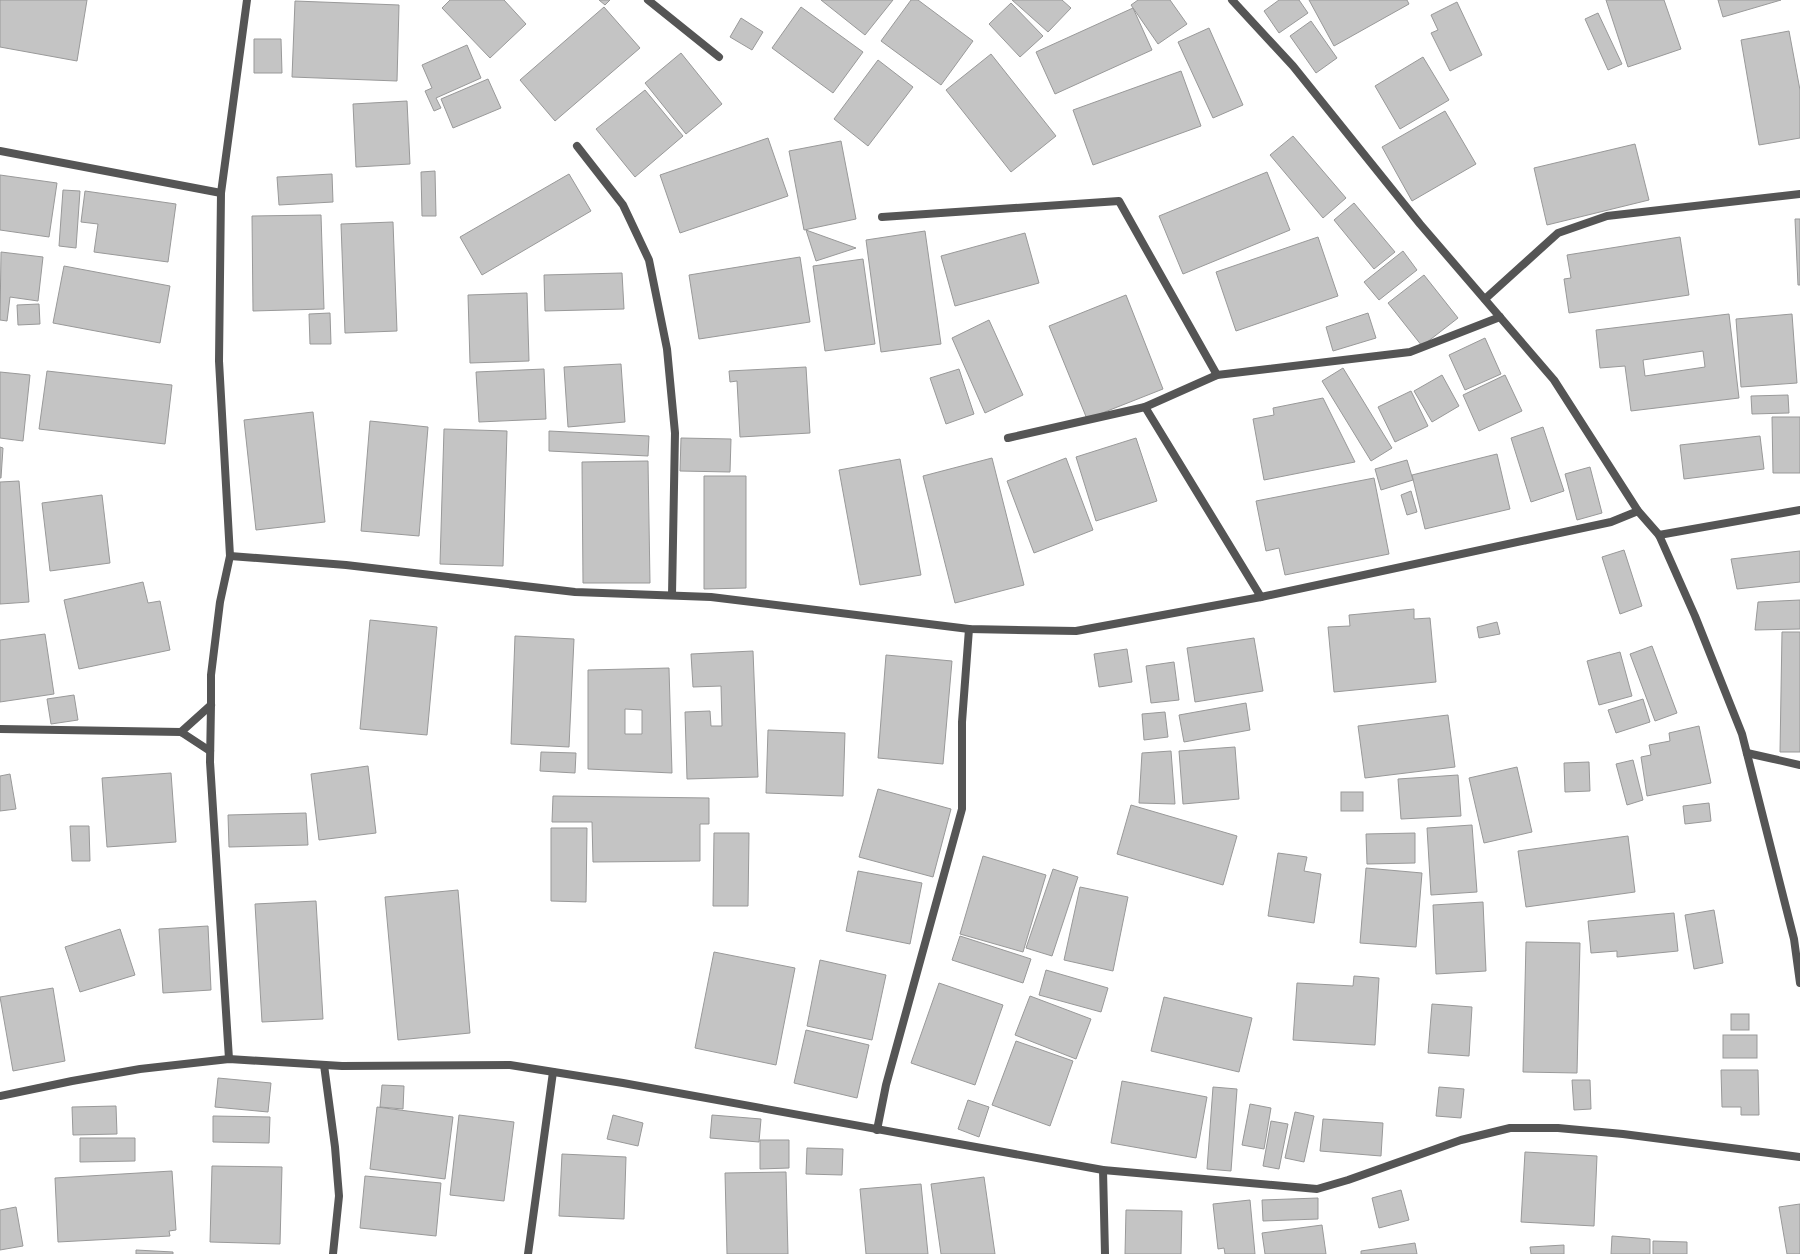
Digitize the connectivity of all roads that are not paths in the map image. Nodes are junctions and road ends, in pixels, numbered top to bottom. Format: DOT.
graph roads {
  1 [pos="247,0"];
  2 [pos="648,0"];
  3 [pos="1232,0"];
  4 [pos="719,57"];
  5 [pos="577,146"];
  6 [pos="0,151"];
  7 [pos="221,193"];
  8 [pos="1800,194"];
  9 [pos="882,217"];
  10 [pos="1485,300"];
  11 [pos="1500,317"];
  12 [pos="1217,374"];
  13 [pos="1145,407"];
  14 [pos="1008,438"];
  15 [pos="1800,510"];
  16 [pos="1638,511"];
  17 [pos="1659,535"];
  18 [pos="230,556"];
  19 [pos="672,595"];
  20 [pos="1261,597"];
  21 [pos="969,629"];
  22 [pos="211,705"];
  23 [pos="0,729"];
  24 [pos="182,732"];
  25 [pos="210,751"];
  26 [pos="1747,753"];
  27 [pos="1800,765"];
  28 [pos="1800,983"];
  29 [pos="229,1059"];
  30 [pos="324,1065"];
  31 [pos="553,1072"];
  32 [pos="0,1096"];
  33 [pos="877,1130"];
  34 [pos="1800,1157"];
  35 [pos="1103,1170"];
  36 [pos="333,1254"];
  37 [pos="528,1254"];
  38 [pos="1105,1254"];
  1 -- 7 [label="street"];
  2 -- 4 [label="street"];
  3 -- 10 [label="street"];
  5 -- 19 [label="street"];
  6 -- 7 [label="street"];
  7 -- 18 [label="street"];
  8 -- 10 [label="street"];
  9 -- 12 [label="street"];
  10 -- 11 [label="street"];
  11 -- 12 [label="street"];
  11 -- 16 [label="street"];
  12 -- 13 [label="street"];
  13 -- 14 [label="street"];
  13 -- 20 [label="street"];
  15 -- 17 [label="street"];
  16 -- 17 [label="street"];
  16 -- 20 [label="street"];
  17 -- 26 [label="street"];
  18 -- 19 [label="street"];
  18 -- 22 [label="street"];
  19 -- 21 [label="street"];
  20 -- 21 [label="street"];
  21 -- 33 [label="street"];
  22 -- 24 [label="street"];
  22 -- 25 [label="street"];
  23 -- 24 [label="street"];
  24 -- 25 [label="street"];
  25 -- 29 [label="street"];
  26 -- 27 [label="street"];
  26 -- 28 [label="street"];
  29 -- 30 [label="street"];
  29 -- 32 [label="street"];
  30 -- 31 [label="street"];
  30 -- 36 [label="street"];
  31 -- 33 [label="street"];
  31 -- 37 [label="street"];
  33 -- 35 [label="street"];
  34 -- 35 [label="street"];
  35 -- 38 [label="street"];
}
